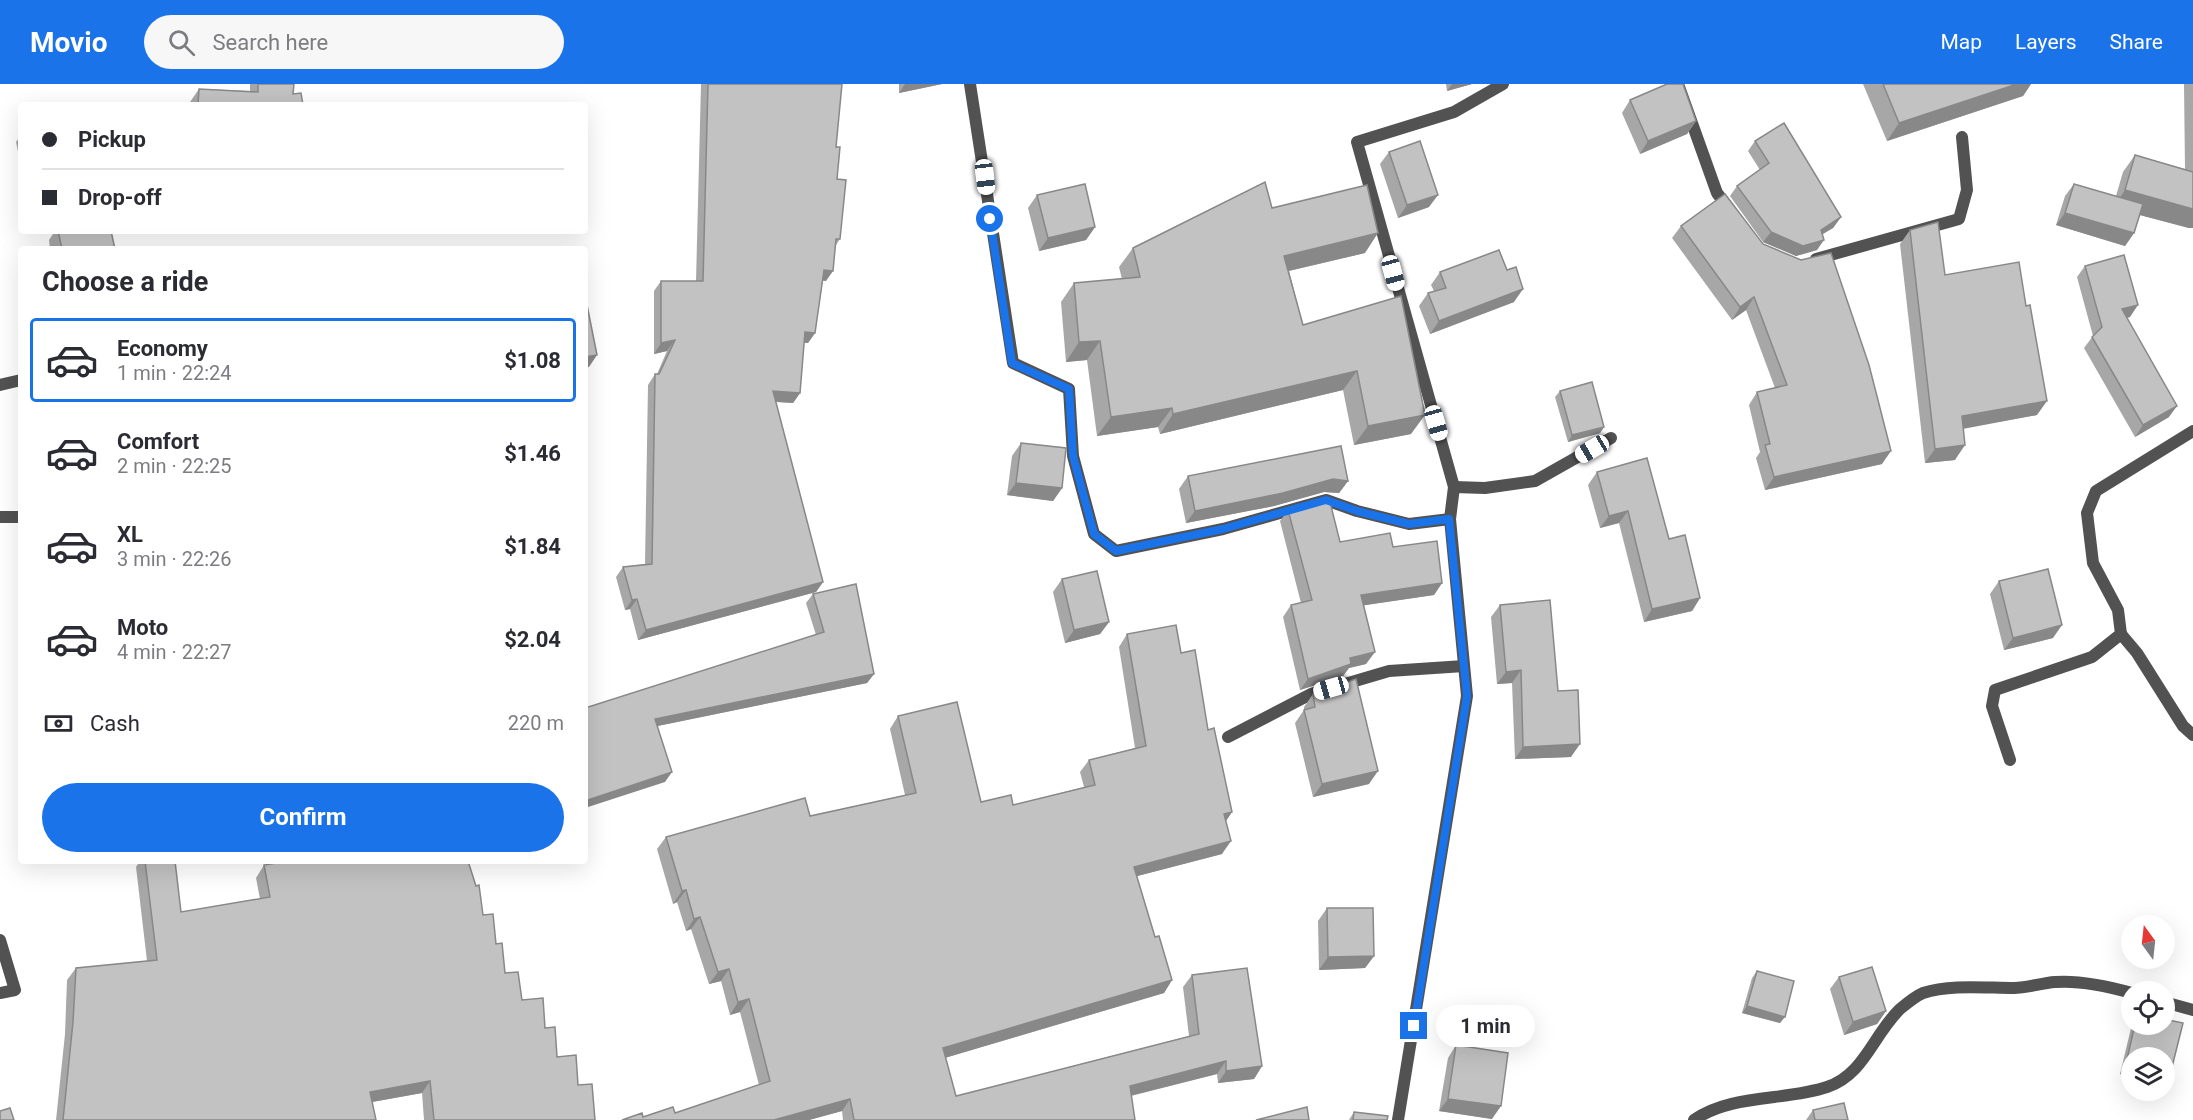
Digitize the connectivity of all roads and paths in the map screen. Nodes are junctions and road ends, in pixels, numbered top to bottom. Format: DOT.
graph roads {
  1 [pos="970,84"];
  2 [pos="1503,84"];
  3 [pos="1678,84"];
  4 [pos="1962,137"];
  5 [pos="1737,221"];
  6 [pos="1806,262"];
  7 [pos="18,381"];
  8 [pos="0,385"];
  9 [pos="2193,431"];
  10 [pos="1611,438"];
  11 [pos="1454,487"];
  12 [pos="0,517"];
  13 [pos="18,517"];
  14 [pos="1449,519"];
  15 [pos="2121,634"];
  16 [pos="1464,666"];
  17 [pos="2193,735"];
  18 [pos="1228,737"];
  19 [pos="2010,760"];
  20 [pos="0,940"];
  21 [pos="2121,990"];
  22 [pos="0,993"];
  23 [pos="2175,1005"];
  24 [pos="2193,1010"];
  25 [pos="1398,1120"];
  26 [pos="1694,1120"];
  1 -- 14 [label="street"];
  2 -- 11 [label="street"];
  3 -- 5 [label="street"];
  4 -- 6 [label="street"];
  7 -- 8 [label="street"];
  9 -- 15 [label="street"];
  10 -- 11 [label="street"];
  11 -- 14 [label="street"];
  12 -- 13 [label="street"];
  14 -- 16 [label="street"];
  15 -- 17 [label="street"];
  15 -- 19 [label="street"];
  16 -- 18 [label="street"];
  16 -- 25 [label="street"];
  20 -- 22 [label="street"];
  21 -- 26 [label="street"];
  23 -- 24 [label="street"];
}
